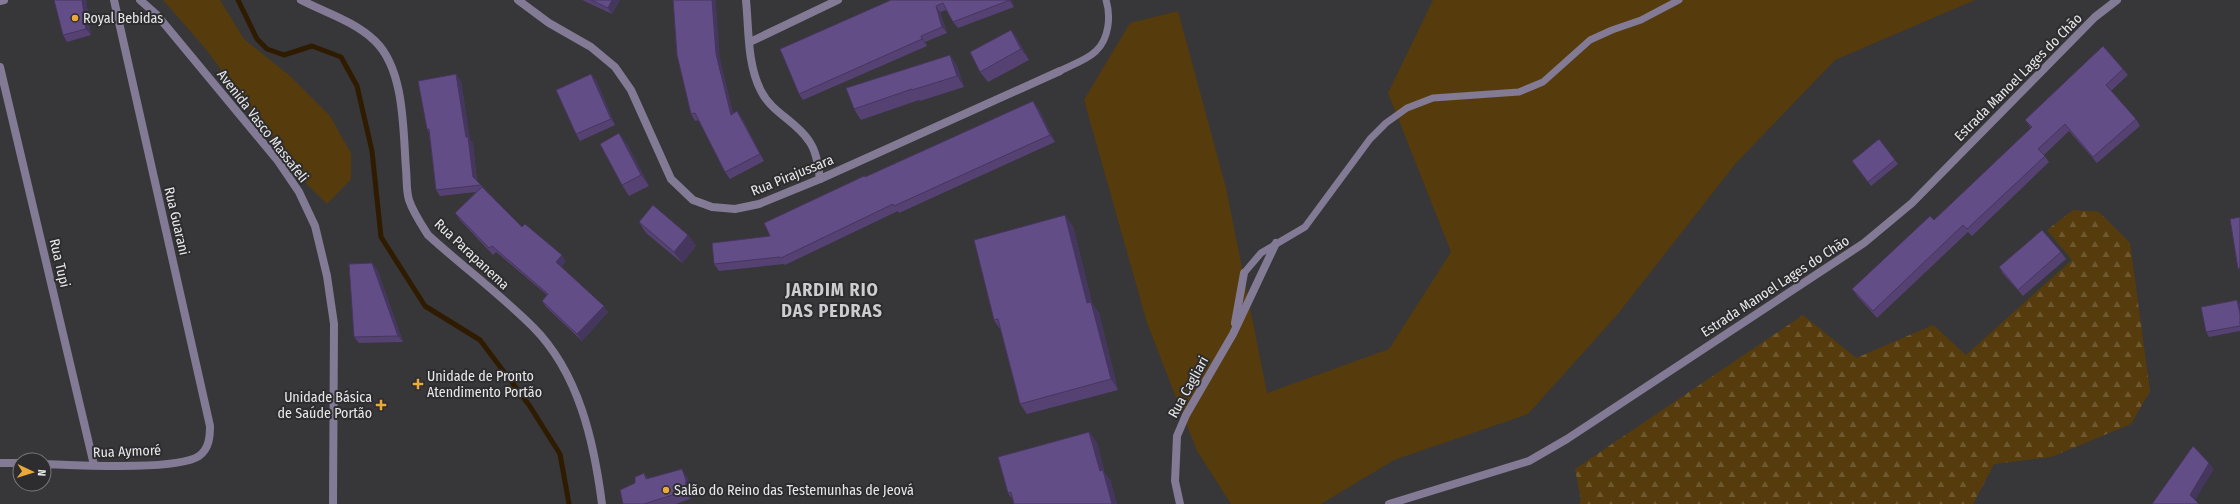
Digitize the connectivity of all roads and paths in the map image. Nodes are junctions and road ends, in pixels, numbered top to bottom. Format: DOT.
graph roads {
  1 [pos="4,0"];
  2 [pos="114,0"];
  3 [pos="140,0"];
  4 [pos="301,0"];
  5 [pos="518,0"];
  6 [pos="746,0"];
  7 [pos="838,0"];
  8 [pos="1106,0"];
  9 [pos="1679,0"];
  10 [pos="2117,0"];
  11 [pos="0,1"];
  12 [pos="750,42"];
  13 [pos="0,67"];
  14 [pos="1060,71"];
  15 [pos="820,179"];
  16 [pos="1276,243"];
  17 [pos="1244,273"];
  18 [pos="1233,334"];
  19 [pos="206,448"];
  20 [pos="0,463"];
  21 [pos="12,463"];
  22 [pos="52,464"];
  23 [pos="94,465"];
  24 [pos="334,504"];
  25 [pos="602,504"];
  26 [pos="1180,504"];
  27 [pos="1389,504"];
  1 -- 11 [label="street"];
  2 -- 19 [label="street, Rua Guarani"];
  3 -- 24 [label="street, Avenida Vasco Massafeli"];
  4 -- 25 [label="street, Rua Parapanema"];
  5 -- 15 [label="street, Rua Pirajussara"];
  6 -- 12 [label="street"];
  7 -- 12 [label="street"];
  8 -- 14 [label="lane, Rua Pirajussara"];
  9 -- 16 [label="lane"];
  10 -- 27 [label="street, Estrada Manoel Lages do Chão"];
  12 -- 15 [label="street"];
  13 -- 23 [label="street, Rua Tupi"];
  14 -- 15 [label="street, Rua Pirajussara"];
  16 -- 17 [label="lane"];
  16 -- 18 [label="street, Rua Cagliari"];
  17 -- 18 [label="street, Rua Cagliari"];
  18 -- 26 [label="street, Rua Cagliari"];
  19 -- 23 [label="street, Rua Aymoré"];
  20 -- 21 [label="street"];
  22 -- 23 [label="street, Rua Aymoré"];
}
